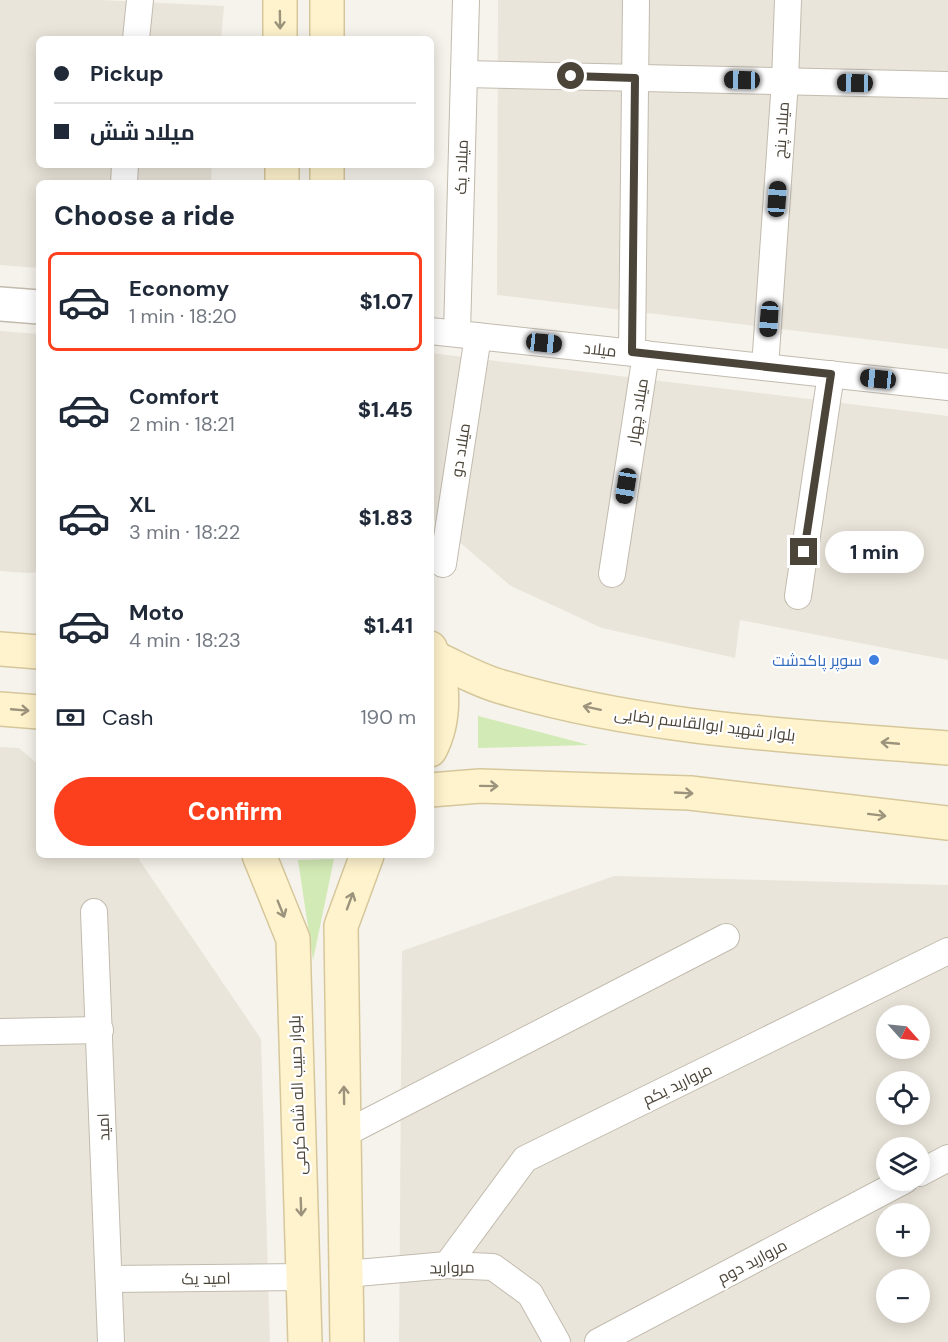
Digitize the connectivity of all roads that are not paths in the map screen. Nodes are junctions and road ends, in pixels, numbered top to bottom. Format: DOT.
graph roads {
  1 [pos="140,0"];
  2 [pos="280,0"];
  3 [pos="327,0"];
  4 [pos="466,0"];
  5 [pos="636,0"];
  6 [pos="788,0"];
  7 [pos="136,36"];
  8 [pos="280,36"];
  9 [pos="327,36"];
  10 [pos="464,74"];
  11 [pos="635,78"];
  12 [pos="785,81"];
  13 [pos="948,85"];
  14 [pos="0,304"];
  15 [pos="36,307"];
  16 [pos="434,331"];
  17 [pos="467,334"];
  18 [pos="639,353"];
  19 [pos="765,367"];
  20 [pos="831,374"];
  21 [pos="948,387"];
  22 [pos="443,564"];
  23 [pos="612,574"];
  24 [pos="798,596"];
  25 [pos="0,649"];
  26 [pos="36,652"];
  27 [pos="434,654"];
  28 [pos="434,657"];
  29 [pos="0,709"];
  30 [pos="36,712"];
  31 [pos="434,738"];
  32 [pos="948,748"];
  33 [pos="434,790"];
  34 [pos="948,823"];
  35 [pos="260,858"];
  36 [pos="366,858"];
  37 [pos="94,912"];
  38 [pos="726,938"];
  39 [pos="948,951"];
  40 [pos="100,1030"];
  41 [pos="0,1032"];
  42 [pos="344,1134"];
  43 [pos="948,1158"];
  44 [pos="930,1168"];
  45 [pos="884,1191"];
  46 [pos="447,1265"];
  47 [pos="346,1274"];
  48 [pos="303,1277"];
  49 [pos="109,1279"];
  50 [pos="111,1342"];
  51 [pos="305,1342"];
  52 [pos="347,1342"];
  53 [pos="557,1342"];
  54 [pos="598,1342"];
  1 -- 7 [label="street"];
  2 -- 8 [label="main road, one-way"];
  3 -- 9 [label="main road"];
  4 -- 10 [label="street, میلاد یک"];
  5 -- 11 [label="street, میلاد چهار"];
  6 -- 12 [label="street, میلاد پنج"];
  10 -- 11 [label="street"];
  10 -- 17 [label="street, میلاد یک"];
  11 -- 12 [label="street"];
  11 -- 18 [label="street, میلاد چهار"];
  12 -- 13 [label="street"];
  12 -- 19 [label="street, میلاد پنج"];
  14 -- 15 [label="street"];
  16 -- 17 [label="street, میلاد"];
  17 -- 18 [label="street, میلاد"];
  17 -- 22 [label="street, میلاد دو"];
  18 -- 19 [label="street, میلاد"];
  18 -- 23 [label="street, میلاد چهار"];
  19 -- 20 [label="street, میلاد"];
  20 -- 21 [label="street, میلاد"];
  20 -- 24 [label="street"];
  25 -- 26 [label="main road"];
  32 -- 27 [label="main road, بلوار شهید ابوالقاسم رضایی, one-way"];
  28 -- 31 [label="main road"];
  29 -- 30 [label="main road, one-way"];
  33 -- 34 [label="main road, one-way"];
  35 -- 48 [label="main road, بلوار حبیب اله شاه کرمی, one-way"];
  42 -- 36 [label="main road, one-way"];
  37 -- 40 [label="street, امید"];
  38 -- 42 [label="street"];
  39 -- 46 [label="street, مروارید یکم"];
  40 -- 41 [label="street"];
  40 -- 49 [label="street, امید"];
  42 -- 47 [label="main road"];
  43 -- 44 [label="street"];
  45 -- 54 [label="street, مروارید دوم"];
  46 -- 47 [label="street, مروارید"];
  46 -- 53 [label="street, مروارید"];
  47 -- 52 [label="main road"];
  48 -- 49 [label="street, امید یک"];
  48 -- 51 [label="main road, بلوار حبیب اله شاه کرمی"];
  49 -- 50 [label="street, امید"];
}
